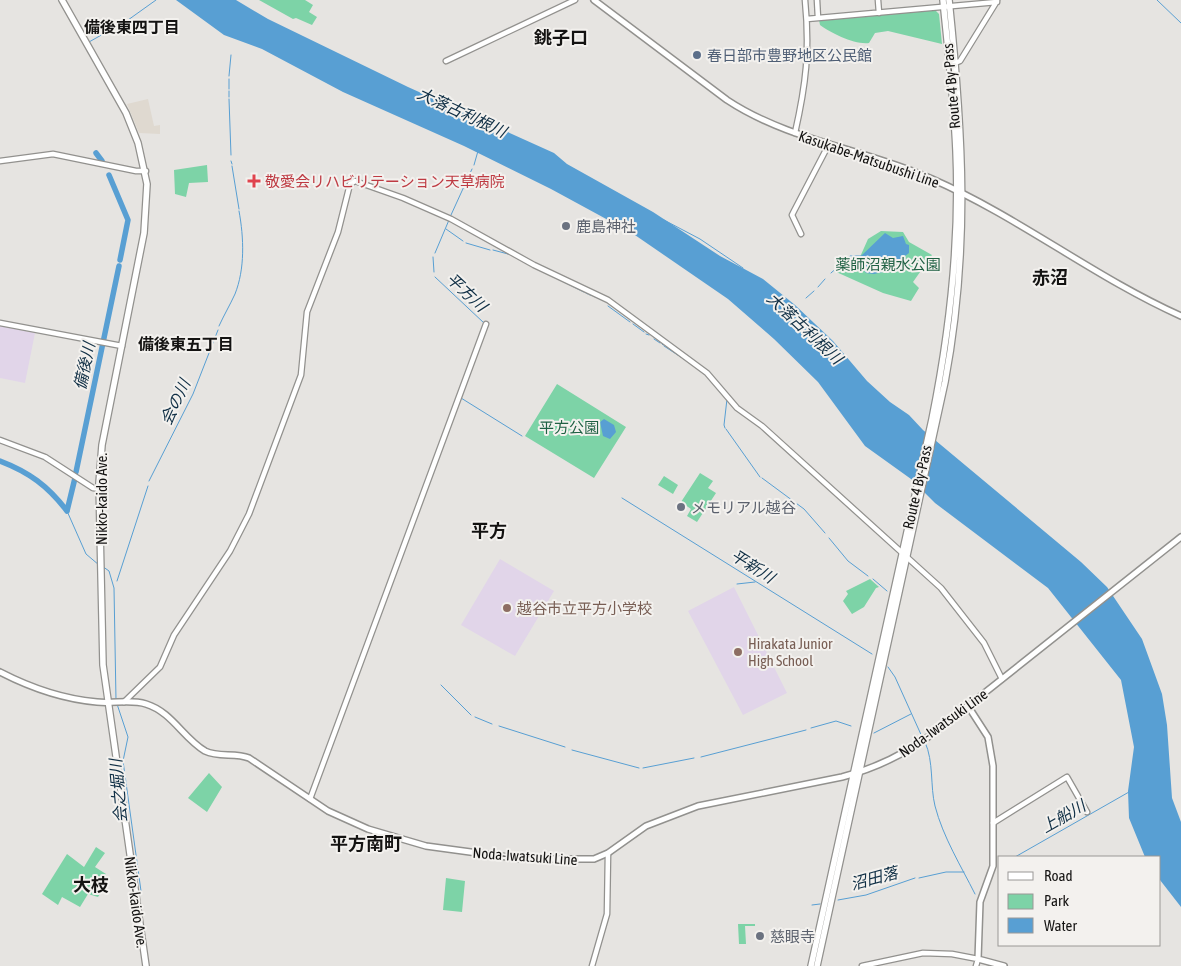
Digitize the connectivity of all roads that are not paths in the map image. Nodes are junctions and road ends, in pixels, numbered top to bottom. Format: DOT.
graph roads {
  1 [pos="62,0"];
  2 [pos="575,0"];
  3 [pos="594,0"];
  4 [pos="805,0"];
  5 [pos="817,0"];
  6 [pos="878,0"];
  7 [pos="997,1"];
  8 [pos="946,3"];
  9 [pos="879,13"];
  10 [pos="818,18"];
  11 [pos="807,19"];
  12 [pos="446,61"];
  13 [pos="955,63"];
  14 [pos="795,133"];
  15 [pos="829,144"];
  16 [pos="0,161"];
  17 [pos="146,171"];
  18 [pos="957,191"];
  19 [pos="963,194"];
  20 [pos="801,234"];
  21 [pos="1181,316"];
  22 [pos="0,323"];
  23 [pos="486,324"];
  24 [pos="122,346"];
  25 [pos="934,421"];
  26 [pos="0,440"];
  27 [pos="100,489"];
  28 [pos="1181,537"];
  29 [pos="905,554"];
  30 [pos="0,672"];
  31 [pos="1002,679"];
  32 [pos="120,702"];
  33 [pos="108,703"];
  34 [pos="968,706"];
  35 [pos="856,773"];
  36 [pos="310,799"];
  37 [pos="1087,812"];
  38 [pos="993,823"];
  39 [pos="608,853"];
  40 [pos="978,958"];
  41 [pos="146,966"];
  42 [pos="592,966"];
  43 [pos="811,966"];
  44 [pos="817,966"];
  45 [pos="862,966"];
  46 [pos="976,966"];
  47 [pos="1004,966"];
  1 -- 17 [label="highway, Nikko-kaido Ave."];
  2 -- 12 [label="street"];
  3 -- 14 [label="main road, Kasukabe-Matsubushi Line"];
  4 -- 11 [label="street"];
  5 -- 10 [label="street"];
  6 -- 9 [label="street"];
  7 -- 8 [label="street"];
  7 -- 13 [label="street"];
  8 -- 9 [label="street"];
  8 -- 13 [label="highway, Route 4 By-Pass"];
  8 -- 18 [label="highway, Route 4 By-Pass"];
  9 -- 10 [label="street"];
  10 -- 11 [label="street"];
  11 -- 14 [label="street"];
  13 -- 19 [label="highway, Route 4 By-Pass"];
  14 -- 15 [label="main road, Kasukabe-Matsubushi Line"];
  15 -- 18 [label="main road, Kasukabe-Matsubushi Line"];
  15 -- 20 [label="street"];
  16 -- 17 [label="street"];
  17 -- 24 [label="highway, Nikko-kaido Ave."];
  18 -- 19 [label="main road, Kasukabe-Matsubushi Line"];
  18 -- 25 [label="highway, Route 4 By-Pass"];
  19 -- 21 [label="main road, Kasukabe-Matsubushi Line"];
  19 -- 25 [label="highway, Route 4 By-Pass"];
  22 -- 24 [label="street"];
  23 -- 36 [label="street"];
  24 -- 27 [label="highway, Nikko-kaido Ave."];
  25 -- 29 [label="highway, Route 4 By-Pass"];
  26 -- 27 [label="street"];
  27 -- 33 [label="highway, Nikko-kaido Ave."];
  28 -- 31 [label="main road, Noda-Iwatsuki Line"];
  29 -- 31 [label="street"];
  29 -- 32 [label="street"];
  29 -- 35 [label="highway, Route 4 By-Pass"];
  30 -- 33 [label="main road, Noda-Iwatsuki Line"];
  31 -- 34 [label="main road, Noda-Iwatsuki Line"];
  32 -- 33 [label="main road, Noda-Iwatsuki Line"];
  32 -- 36 [label="main road, Noda-Iwatsuki Line"];
  33 -- 41 [label="highway, Nikko-kaido Ave."];
  34 -- 35 [label="main road, Noda-Iwatsuki Line"];
  34 -- 38 [label="main road"];
  35 -- 39 [label="main road, Noda-Iwatsuki Line"];
  35 -- 43 [label="highway, Route 4 By-Pass"];
  35 -- 44 [label="highway, Route 4 By-Pass"];
  36 -- 39 [label="main road, Noda-Iwatsuki Line"];
  37 -- 38 [label="street"];
  38 -- 40 [label="main road"];
  39 -- 42 [label="street"];
  40 -- 45 [label="street"];
  40 -- 46 [label="street"];
  40 -- 47 [label="main road"];
}
